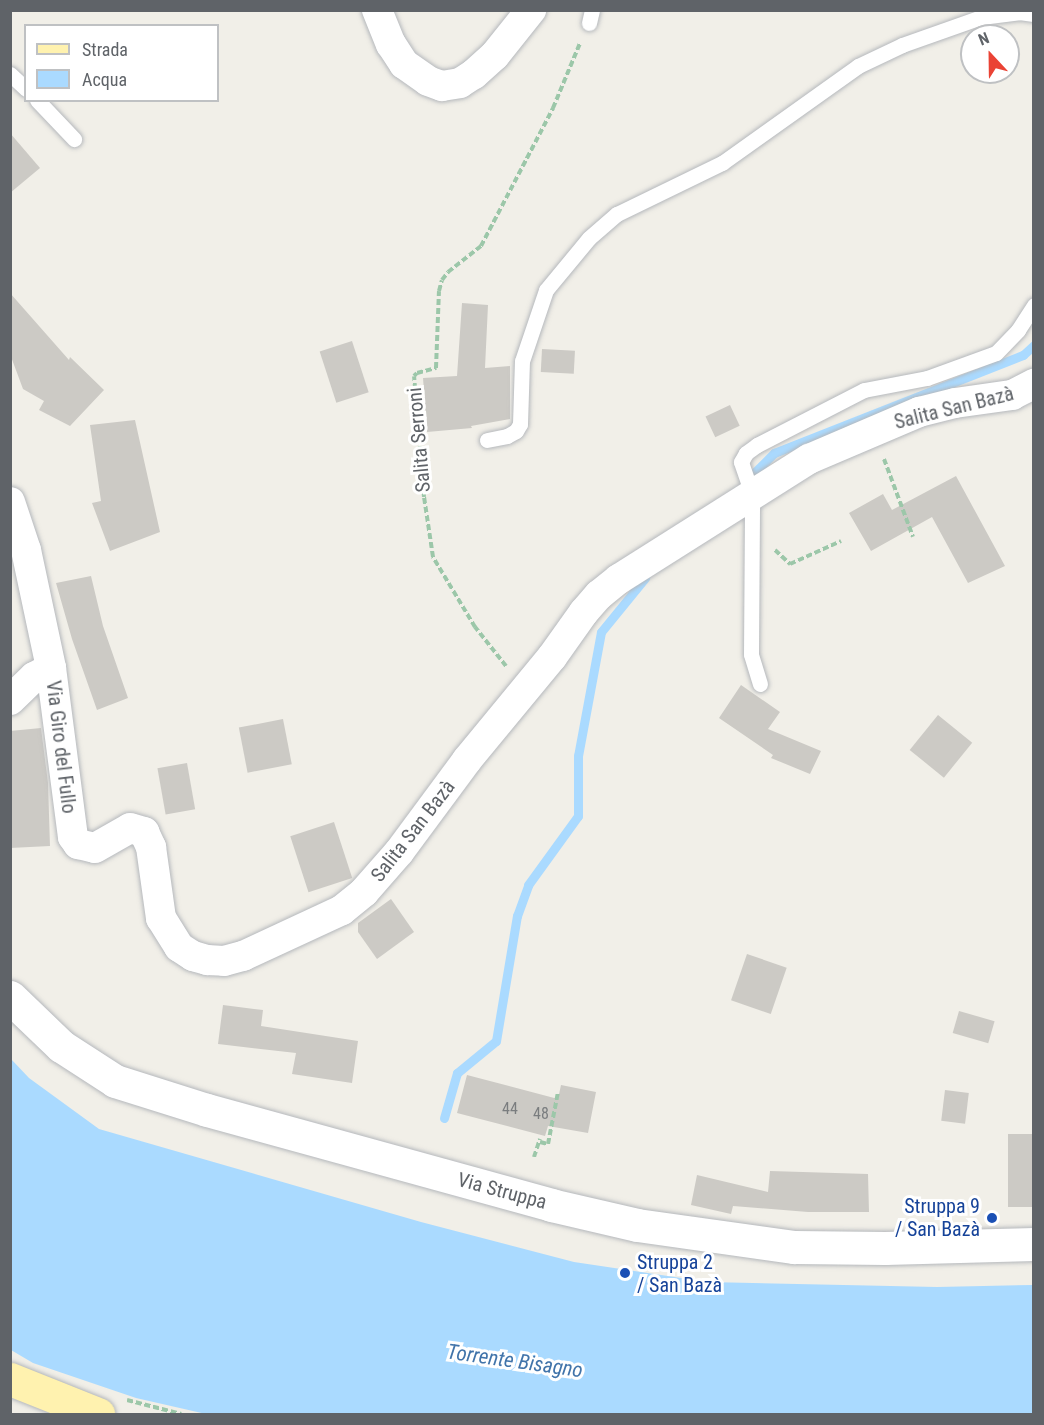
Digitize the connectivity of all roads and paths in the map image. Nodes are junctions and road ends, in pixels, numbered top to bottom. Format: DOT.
graph roads {
  1 [pos="377,10"];
  2 [pos="531,10"];
  3 [pos="1034,14"];
  4 [pos="590,17"];
  5 [pos="10,74"];
  6 [pos="24,87"];
  7 [pos="39,102"];
  8 [pos="74,139"];
  9 [pos="1034,305"];
  10 [pos="1034,384"];
  11 [pos="874,430"];
  12 [pos="487,440"];
  13 [pos="752,494"];
  14 [pos="10,502"];
  15 [pos="913,537"];
  16 [pos="841,541"];
  17 [pos="771,543"];
  18 [pos="51,668"];
  19 [pos="507,668"];
  20 [pos="760,684"];
  21 [pos="10,700"];
  22 [pos="71,827"];
  23 [pos="10,997"];
  24 [pos="558,1092"];
  25 [pos="534,1157"];
  26 [pos="1034,1244"];
  27 [pos="10,1378"];
  28 [pos="98,1414"];
  1 -- 2 [label="street"];
  3 -- 12 [label="lane"];
  4 -- 19 [label="path, Salita Serroni"];
  5 -- 6 [label="lane"];
  7 -- 8 [label="lane"];
  9 -- 13 [label="lane"];
  10 -- 11 [label="street, Salita San Bazà"];
  11 -- 13 [label="street, Salita San Bazà"];
  11 -- 15 [label="path, Salita San Bazà"];
  13 -- 20 [label="lane"];
  13 -- 22 [label="street, Salita San Bazà"];
  14 -- 18 [label="street, Via Giro del Fullo"];
  16 -- 17 [label="path"];
  18 -- 21 [label="street, Via Giro del Fullo"];
  18 -- 22 [label="street, Via Giro del Fullo"];
  23 -- 26 [label="main road, Via Struppa"];
  24 -- 25 [label="path"];
  27 -- 28 [label="main road"];
}
